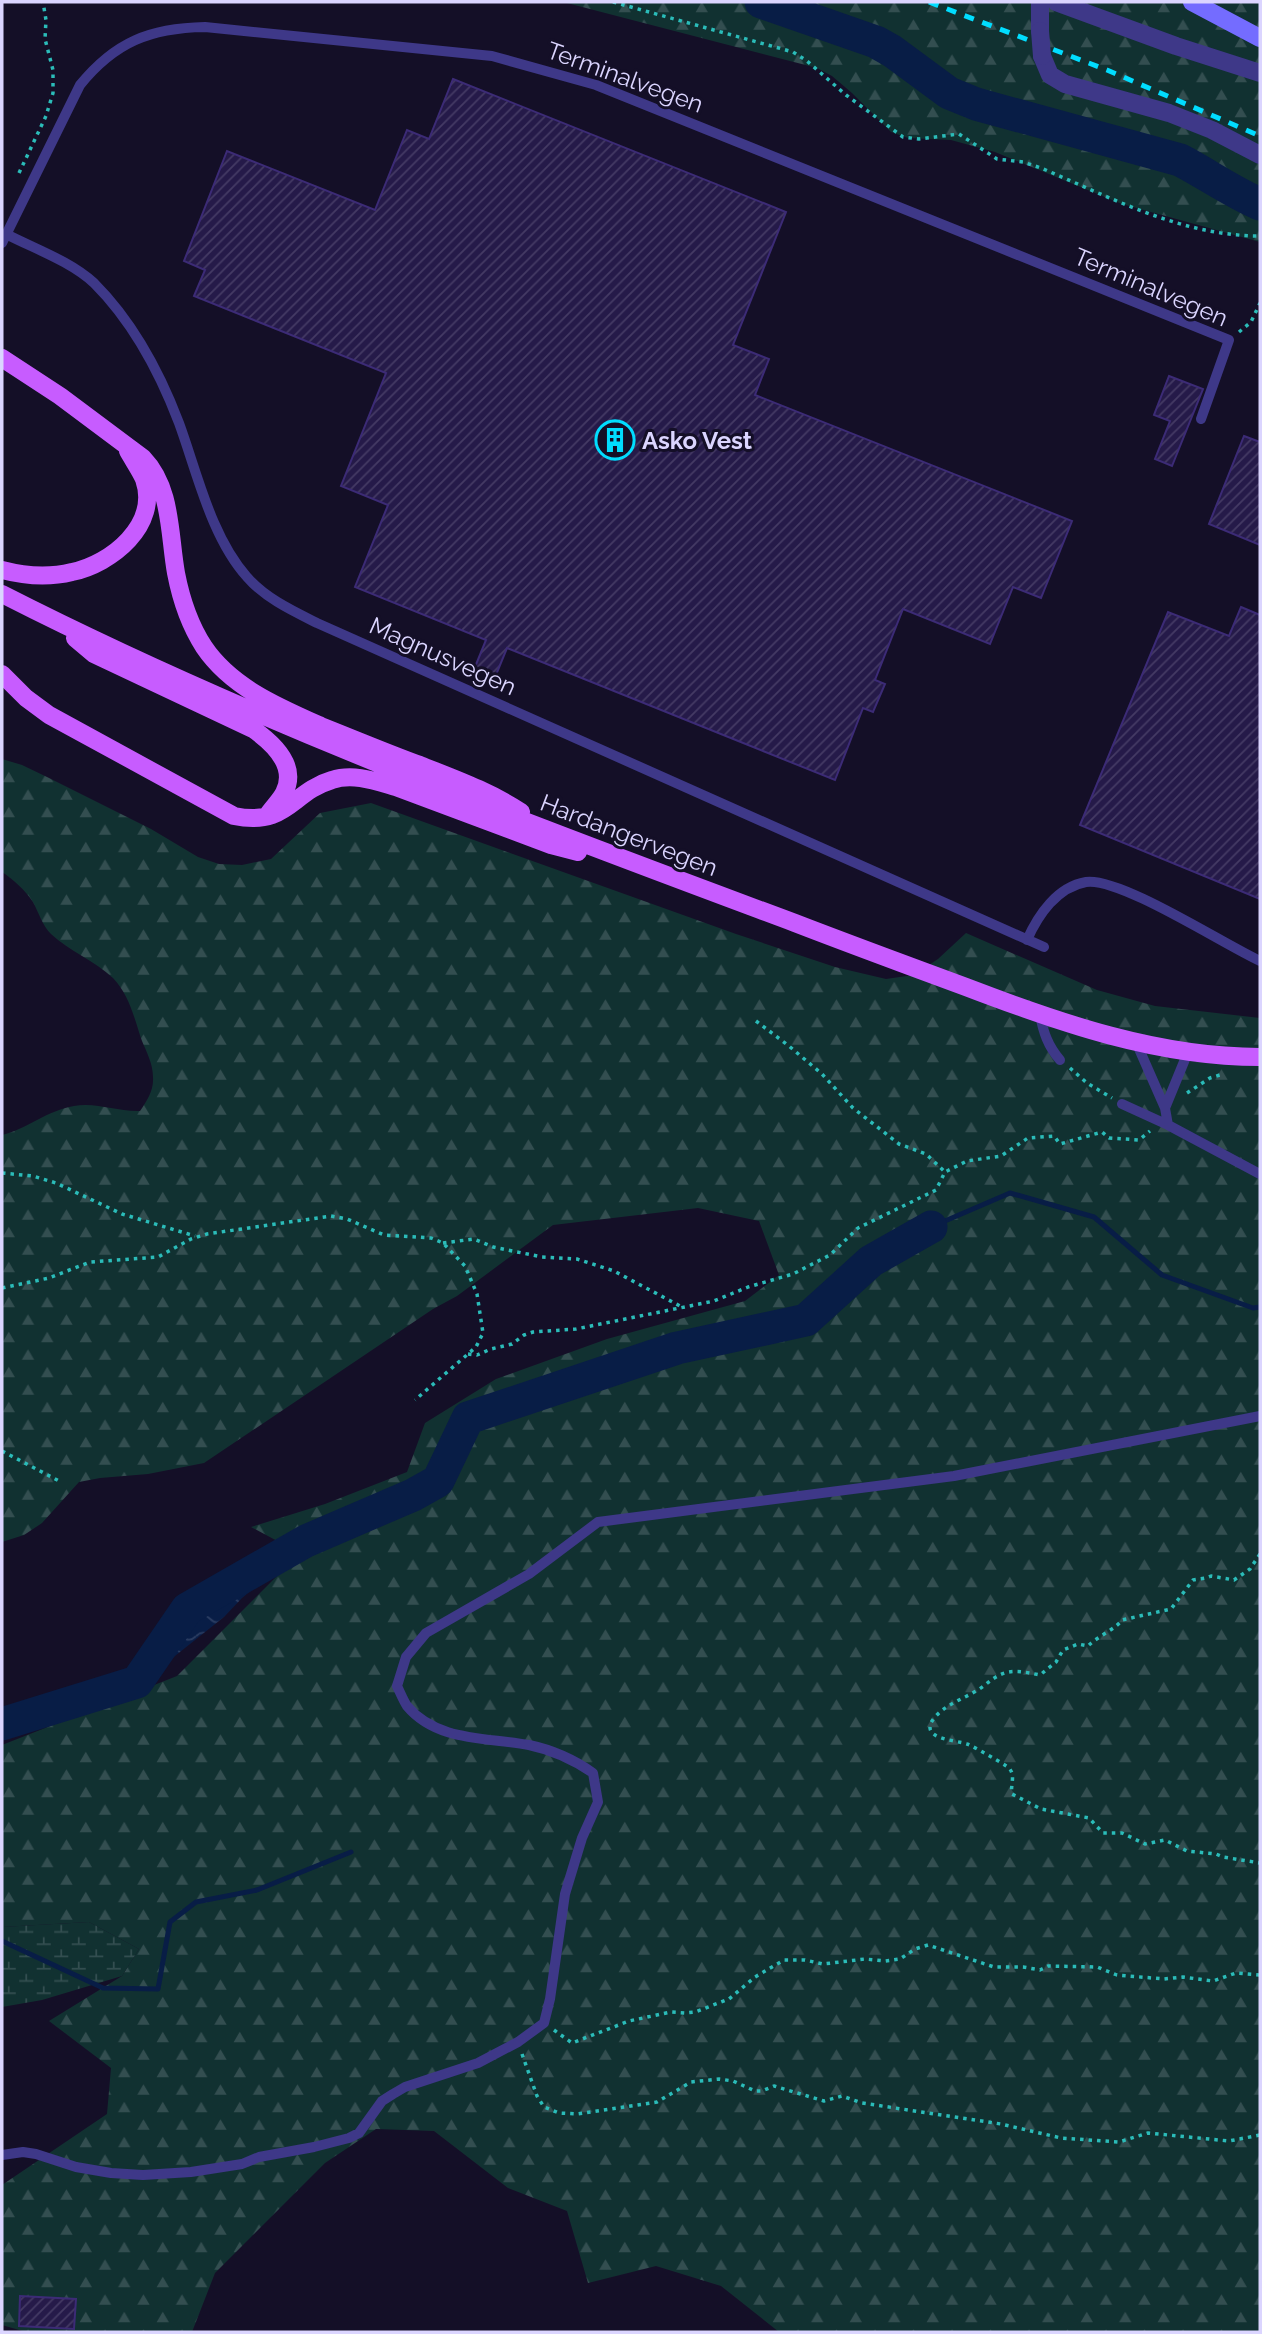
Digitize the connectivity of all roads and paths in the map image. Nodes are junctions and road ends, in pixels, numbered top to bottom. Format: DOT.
graph roads {
  1 [pos="43,2"];
  2 [pos="613,2"];
  3 [pos="1040,2"];
  4 [pos="1056,2"];
  5 [pos="1192,2"];
  6 [pos="1260,38"];
  7 [pos="1260,73"];
  8 [pos="1260,155"];
  9 [pos="15,181"];
  10 [pos="1260,236"];
  11 [pos="4,239"];
  12 [pos="1260,303"];
  13 [pos="1229,340"];
  14 [pos="2,358"];
  15 [pos="1201,419"];
  16 [pos="127,447"];
  17 [pos="2,570"];
  18 [pos="2,594"];
  19 [pos="56,622"];
  20 [pos="2,674"];
  21 [pos="267,816"];
  22 [pos="550,831"];
  23 [pos="650,869"];
  24 [pos="1027,940"];
  25 [pos="1044,947"];
  26 [pos="1260,961"];
  27 [pos="1040,1014"];
  28 [pos="756,1021"];
  29 [pos="1136,1042"];
  30 [pos="1188,1052"];
  31 [pos="1260,1057"];
  32 [pos="1060,1060"];
  33 [pos="1234,1074"];
  34 [pos="1122,1104"];
  35 [pos="1165,1108"];
  36 [pos="1168,1125"];
  37 [pos="945,1172"];
  38 [pos="2,1173"];
  39 [pos="1260,1174"];
  40 [pos="197,1237"];
  41 [pos="443,1243"];
  42 [pos="2,1288"];
  43 [pos="682,1307"];
  44 [pos="468,1354"];
  45 [pos="415,1400"];
  46 [pos="1260,1416"];
  47 [pos="2,1451"];
  48 [pos="61,1482"];
  49 [pos="1260,1554"];
  50 [pos="1260,1863"];
  51 [pos="1260,1975"];
  52 [pos="544,2023"];
  53 [pos="518,2042"];
  54 [pos="1260,2134"];
  55 [pos="2,2155"];
  1 -- 9 [label="path"];
  2 -- 10 [label="path"];
  3 -- 8 [label="street, bridge"];
  4 -- 7 [label="street"];
  5 -- 6 [label="main road"];
  11 -- 13 [label="lane, Terminalvegen"];
  11 -- 24 [label="lane, Magnusvegen"];
  12 -- 13 [label="path"];
  13 -- 15 [label="lane, Terminalvegen"];
  14 -- 16 [label="main road"];
  16 -- 17 [label="main road"];
  16 -- 22 [label="main road"];
  18 -- 19 [label="main road, Hardangervegen"];
  19 -- 21 [label="main road"];
  19 -- 22 [label="main road, Hardangervegen"];
  20 -- 21 [label="main road"];
  21 -- 23 [label="main road"];
  22 -- 23 [label="main road, Hardangervegen"];
  23 -- 27 [label="main road, Hardangervegen"];
  24 -- 25 [label="lane, Magnusvegen"];
  24 -- 26 [label="lane"];
  27 -- 29 [label="main road, Hardangervegen"];
  27 -- 32 [label="lane"];
  28 -- 37 [label="path"];
  29 -- 30 [label="main road, Hardangervegen"];
  29 -- 35 [label="lane"];
  30 -- 31 [label="main road, Hardangervegen"];
  30 -- 35 [label="lane"];
  32 -- 34 [label="path"];
  33 -- 35 [label="path"];
  34 -- 36 [label="lane"];
  35 -- 36 [label="lane"];
  36 -- 37 [label="path"];
  36 -- 39 [label="lane"];
  37 -- 43 [label="path"];
  38 -- 40 [label="path"];
  40 -- 41 [label="path"];
  40 -- 42 [label="path"];
  41 -- 43 [label="path"];
  41 -- 44 [label="path"];
  43 -- 44 [label="path"];
  44 -- 45 [label="path"];
  46 -- 52 [label="lane"];
  47 -- 48 [label="path"];
  49 -- 50 [label="path"];
  51 -- 52 [label="path"];
  52 -- 53 [label="lane"];
  53 -- 54 [label="path"];
  53 -- 55 [label="lane"];
}
